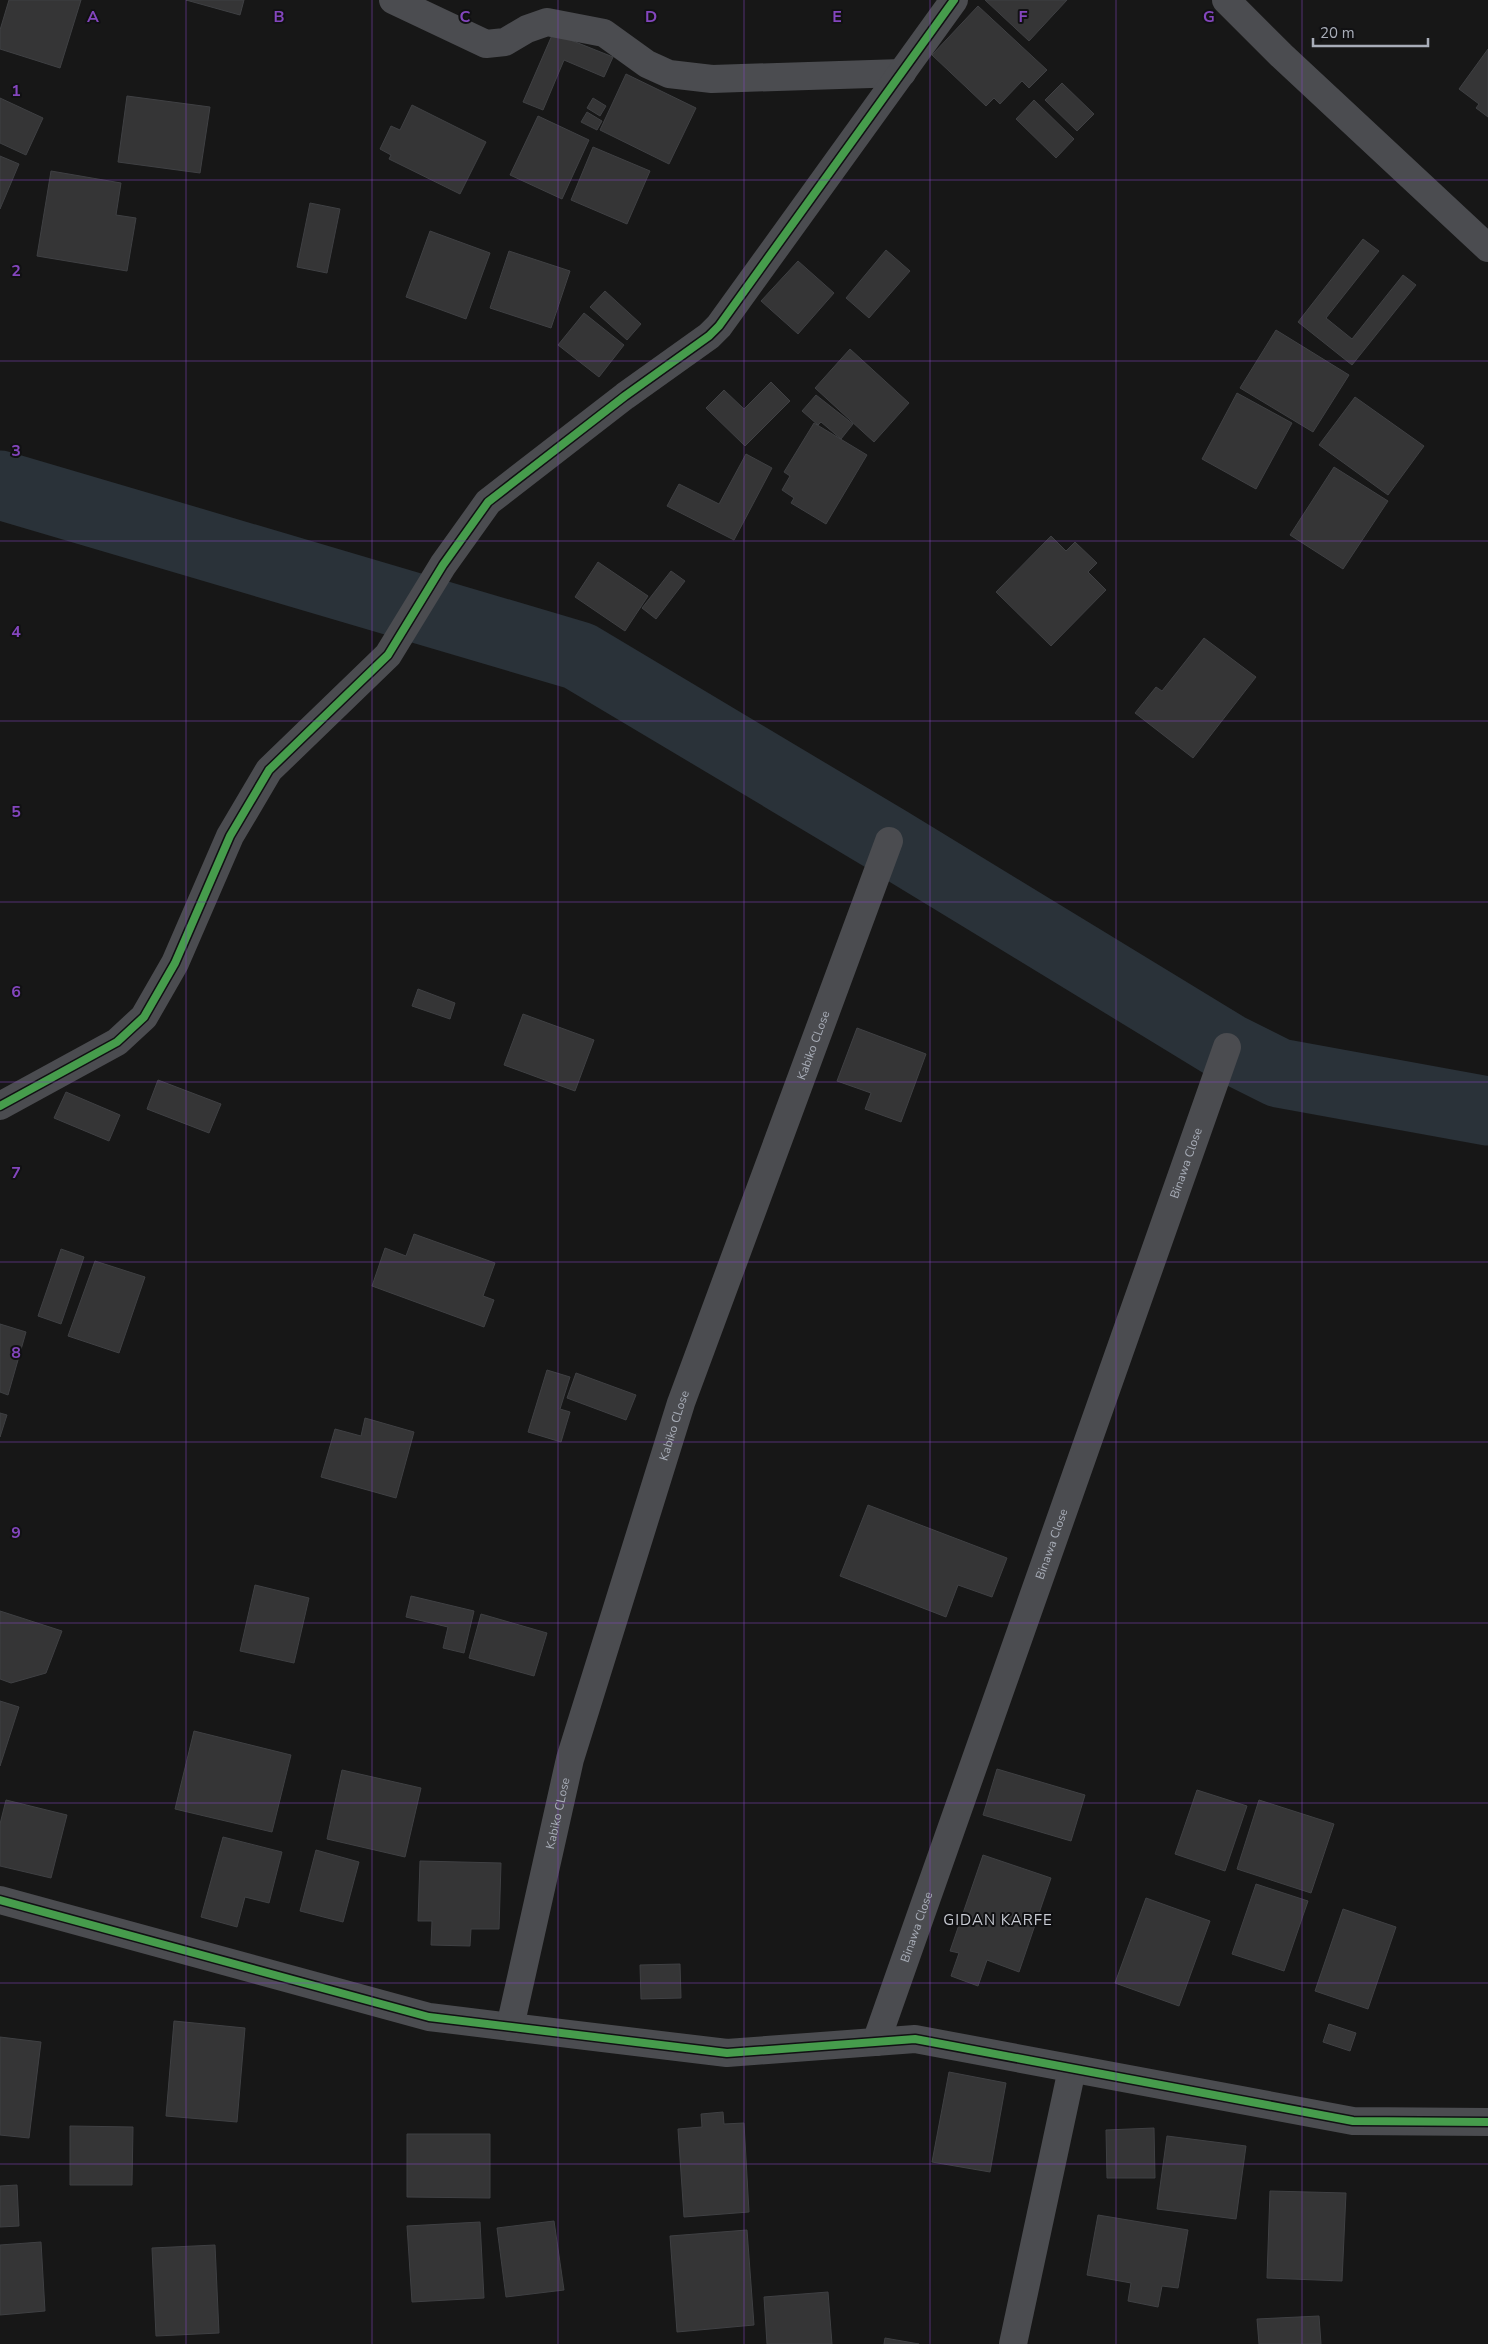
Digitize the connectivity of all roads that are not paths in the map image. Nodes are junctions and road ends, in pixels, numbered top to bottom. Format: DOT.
graph roads {
  1 [pos="393,0"];
  2 [pos="954,0"];
  3 [pos="1226,0"];
  4 [pos="902,73"];
  5 [pos="1488,248"];
  6 [pos="889,841"];
  7 [pos="1227,1047"];
  8 [pos="0,1106"];
  9 [pos="0,1900"];
  10 [pos="510,2027"];
  11 [pos="876,2042"];
  12 [pos="1072,2069"];
  13 [pos="1488,2122"];
  14 [pos="1013,2344"];
  1 -- 4 [label="street"];
  2 -- 4 [label="street"];
  3 -- 5 [label="street"];
  4 -- 8 [label="street"];
  6 -- 10 [label="street, Kabiko CLose"];
  7 -- 11 [label="street, Binawa Close"];
  9 -- 10 [label="street"];
  10 -- 11 [label="street"];
  11 -- 12 [label="street"];
  12 -- 13 [label="street"];
  12 -- 14 [label="street"];
}
